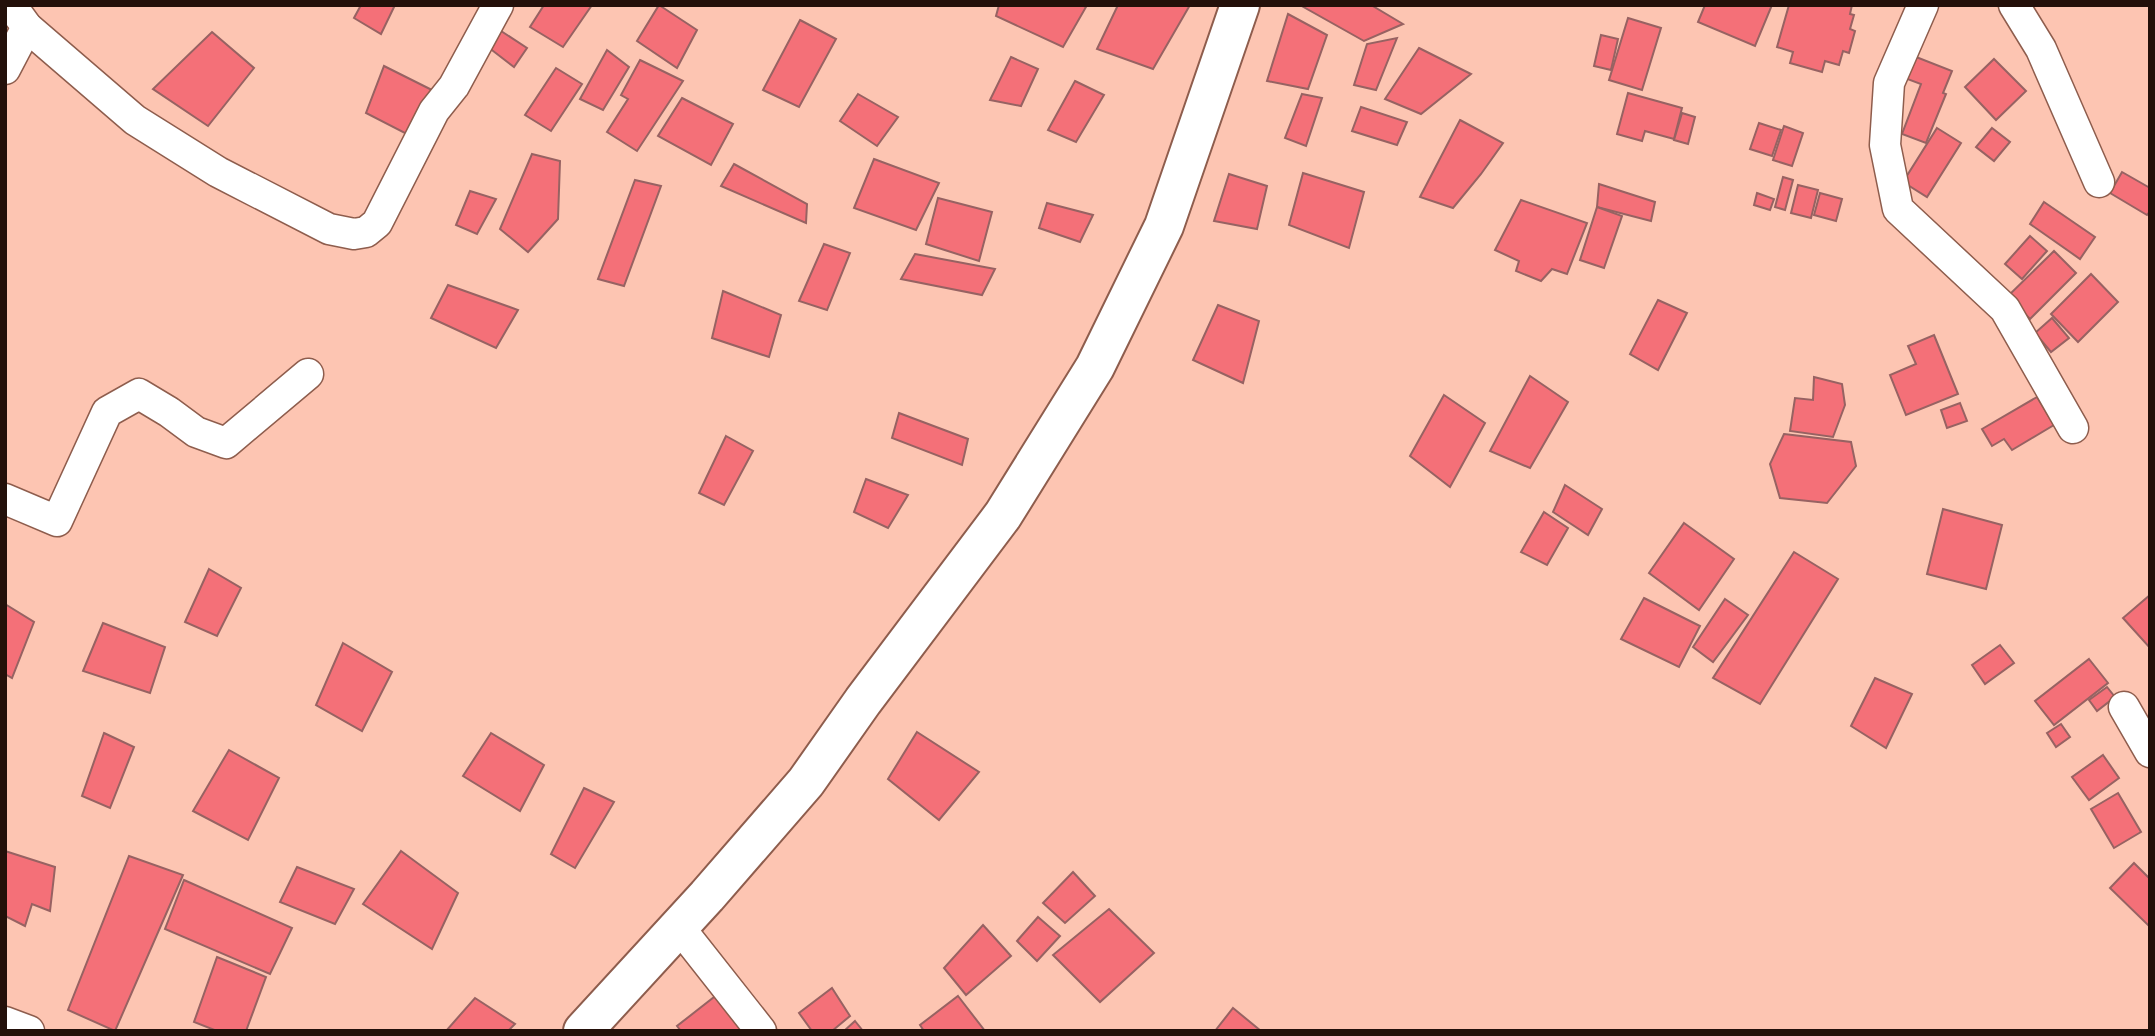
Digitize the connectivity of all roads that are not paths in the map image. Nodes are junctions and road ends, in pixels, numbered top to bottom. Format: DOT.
graph roads {
  1 [pos="498,5"];
  2 [pos="1240,5"];
  3 [pos="1923,5"];
  4 [pos="2014,5"];
  5 [pos="19,16"];
  6 [pos="5,69"];
  7 [pos="2099,182"];
  8 [pos="307,374"];
  9 [pos="2073,428"];
  10 [pos="5,499"];
  11 [pos="2124,706"];
  12 [pos="2150,752"];
  13 [pos="679,927"];
  14 [pos="5,1022"];
  15 [pos="29,1031"];
  16 [pos="583,1031"];
  17 [pos="761,1031"];
  1 -- 5 [label="street"];
  2 -- 13 [label="street"];
  3 -- 9 [label="street"];
  4 -- 7 [label="street"];
  5 -- 6 [label="street"];
  8 -- 10 [label="street"];
  11 -- 12 [label="street"];
  13 -- 16 [label="street"];
  13 -- 17 [label="street"];
  14 -- 15 [label="street"];
}
